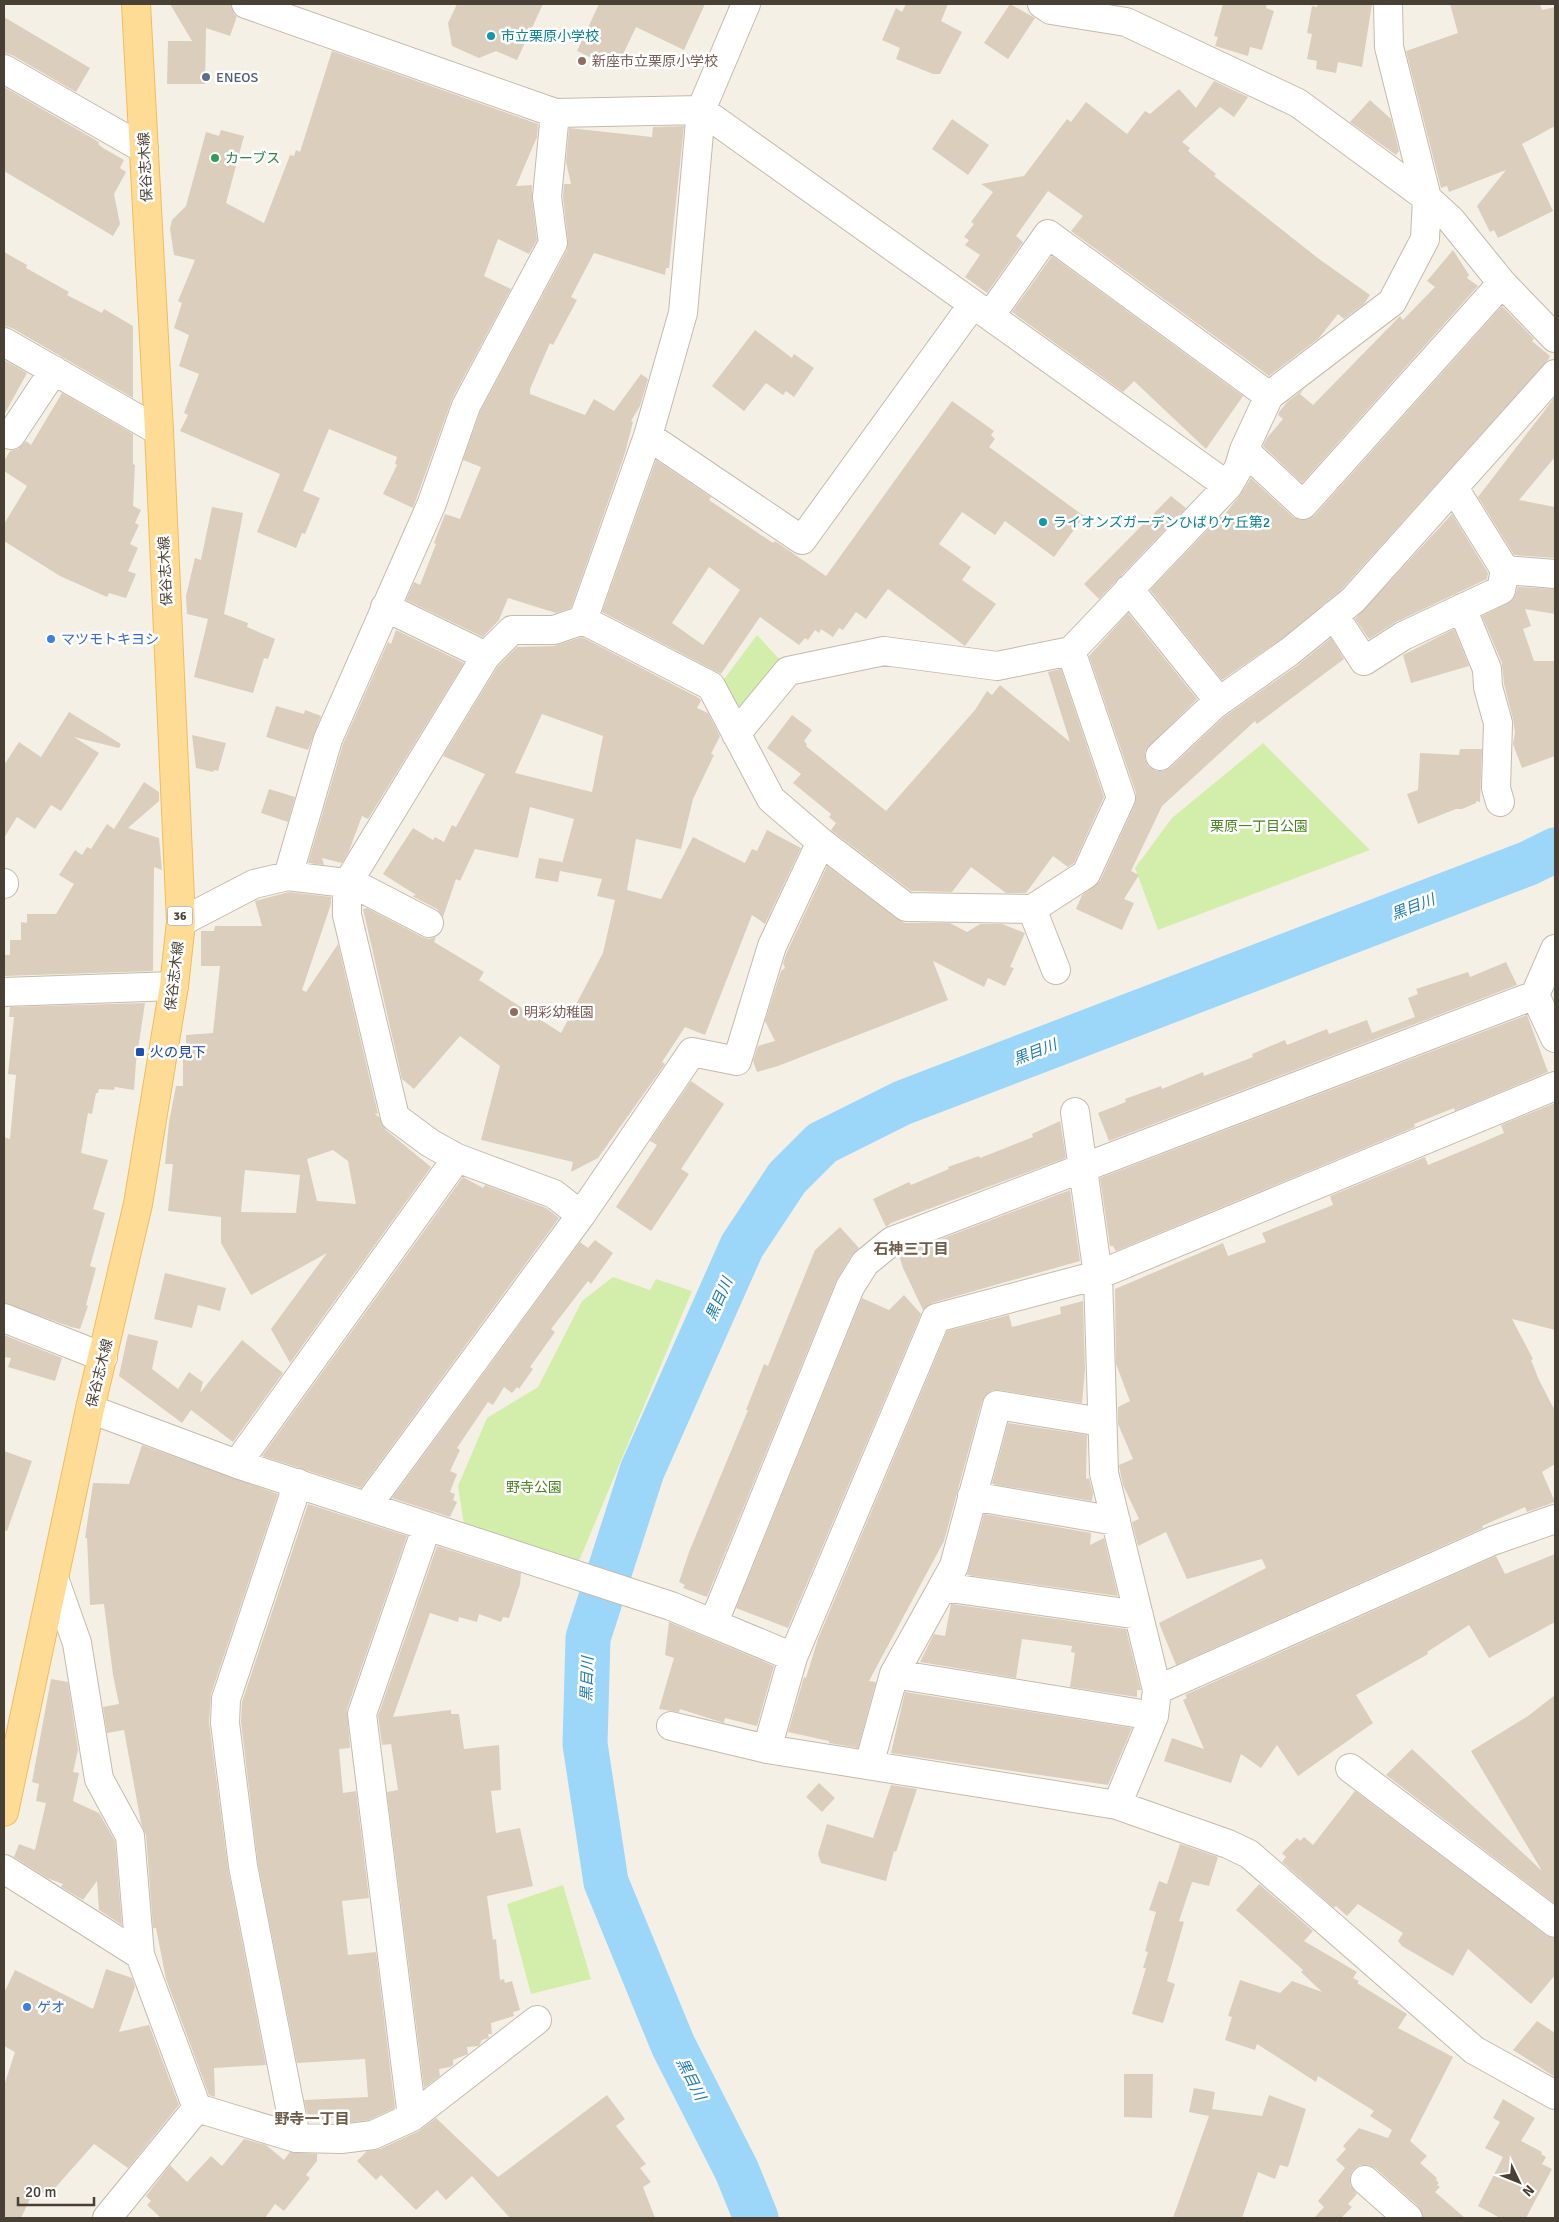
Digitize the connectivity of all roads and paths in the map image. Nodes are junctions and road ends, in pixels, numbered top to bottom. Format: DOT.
graph roads {
  1 [pos="136,4"];
  2 [pos="246,4"];
  3 [pos="746,4"];
  4 [pos="1042,4"];
  5 [pos="1388,4"];
  6 [pos="4,69"];
  7 [pos="701,110"];
  8 [pos="555,113"];
  9 [pos="144,148"];
  10 [pos="1427,198"];
  11 [pos="1502,283"];
  12 [pos="982,310"];
  13 [pos="1555,338"];
  14 [pos="4,342"];
  15 [pos="54,370"];
  16 [pos="1555,374"];
  17 [pos="1270,396"];
  18 [pos="159,431"];
  19 [pos="648,436"];
  20 [pos="6,437"];
  21 [pos="1244,450"];
  22 [pos="1228,486"];
  23 [pos="1454,488"];
  24 [pos="1505,570"];
  25 [pos="1555,574"];
  26 [pos="1129,589"];
  27 [pos="385,608"];
  28 [pos="1462,608"];
  29 [pos="1334,616"];
  30 [pos="583,620"];
  31 [pos="1071,651"];
  32 [pos="486,656"];
  33 [pos="1220,701"];
  34 [pos="736,734"];
  35 [pos="1160,756"];
  36 [pos="1500,802"];
  37 [pos="821,842"];
  38 [pos="288,876"];
  39 [pos="347,884"];
  40 [pos="1032,909"];
  41 [pos="180,922"];
  42 [pos="429,922"];
  43 [pos="1555,949"];
  44 [pos="1056,970"];
  45 [pos="174,986"];
  46 [pos="4,992"];
  47 [pos="1535,995"];
  48 [pos="1555,1038"];
  49 [pos="1555,1086"];
  50 [pos="1075,1112"];
  51 [pos="456,1158"];
  52 [pos="1083,1170"];
  53 [pos="581,1215"];
  54 [pos="1098,1274"];
  55 [pos="4,1318"];
  56 [pos="103,1357"];
  57 [pos="90,1409"];
  58 [pos="1102,1422"];
  59 [pos="237,1464"];
  60 [pos="298,1484"];
  61 [pos="972,1496"];
  62 [pos="367,1506"];
  63 [pos="1555,1519"];
  64 [pos="1116,1521"];
  65 [pos="427,1526"];
  66 [pos="54,1578"];
  67 [pos="943,1587"];
  68 [pos="1139,1615"];
  69 [pos="714,1622"];
  70 [pos="793,1657"];
  71 [pos="894,1674"];
  72 [pos="1155,1703"];
  73 [pos="671,1726"];
  74 [pos="767,1749"];
  75 [pos="869,1765"];
  76 [pos="1350,1768"];
  77 [pos="1117,1805"];
  78 [pos="4,1812"];
  79 [pos="4,1869"];
  80 [pos="1555,1923"];
  81 [pos="140,1955"];
  82 [pos="537,2020"];
  83 [pos="1555,2095"];
  84 [pos="197,2108"];
  85 [pos="412,2117"];
  86 [pos="296,2138"];
  87 [pos="1365,2180"];
  88 [pos="107,2218"];
  89 [pos="1408,2218"];
  1 -- 9 [label="main road, 保谷志木線 / 36"];
  2 -- 8 [label="street"];
  3 -- 7 [label="street"];
  4 -- 10 [label="street"];
  5 -- 10 [label="street"];
  6 -- 9 [label="street"];
  7 -- 8 [label="street"];
  7 -- 12 [label="street"];
  7 -- 19 [label="street"];
  8 -- 27 [label="street"];
  9 -- 18 [label="main road, 保谷志木線 / 36"];
  10 -- 11 [label="street"];
  10 -- 17 [label="street"];
  11 -- 13 [label="street"];
  11 -- 21 [label="street"];
  12 -- 17 [label="street"];
  12 -- 19 [label="street"];
  12 -- 22 [label="street"];
  14 -- 15 [label="street"];
  15 -- 18 [label="street"];
  15 -- 20 [label="street"];
  16 -- 23 [label="street"];
  17 -- 21 [label="street"];
  18 -- 41 [label="main road, 保谷志木線 / 36"];
  19 -- 30 [label="street"];
  21 -- 22 [label="street"];
  22 -- 26 [label="street"];
  23 -- 24 [label="street"];
  23 -- 29 [label="street"];
  24 -- 25 [label="street"];
  24 -- 28 [label="street"];
  26 -- 31 [label="street"];
  26 -- 33 [label="street"];
  27 -- 32 [label="street"];
  27 -- 38 [label="street"];
  28 -- 29 [label="street"];
  28 -- 36 [label="street"];
  29 -- 33 [label="street"];
  30 -- 32 [label="street"];
  30 -- 34 [label="street"];
  31 -- 34 [label="street"];
  31 -- 40 [label="street"];
  32 -- 39 [label="street"];
  33 -- 35 [label="street"];
  34 -- 37 [label="street"];
  37 -- 40 [label="street"];
  37 -- 53 [label="street"];
  38 -- 39 [label="street"];
  38 -- 41 [label="street"];
  39 -- 42 [label="street"];
  39 -- 51 [label="street"];
  40 -- 44 [label="street"];
  41 -- 45 [label="main road, 保谷志木線 / 36"];
  43 -- 47 [label="street"];
  45 -- 46 [label="street"];
  45 -- 56 [label="main road, 保谷志木線 / 36"];
  47 -- 48 [label="street"];
  47 -- 52 [label="street"];
  49 -- 54 [label="street"];
  50 -- 52 [label="street"];
  51 -- 53 [label="street"];
  51 -- 59 [label="street"];
  52 -- 54 [label="street"];
  52 -- 69 [label="street"];
  53 -- 62 [label="street"];
  54 -- 58 [label="street"];
  54 -- 70 [label="street"];
  55 -- 56 [label="street"];
  56 -- 57 [label="main road, 保谷志木線 / 36"];
  57 -- 59 [label="street"];
  57 -- 66 [label="main road, 保谷志木線 / 36"];
  58 -- 61 [label="street"];
  58 -- 64 [label="street"];
  59 -- 60 [label="street"];
  60 -- 62 [label="street"];
  60 -- 86 [label="street"];
  61 -- 64 [label="street"];
  61 -- 67 [label="street"];
  62 -- 65 [label="street"];
  63 -- 72 [label="street"];
  64 -- 68 [label="street"];
  65 -- 69 [label="street"];
  65 -- 85 [label="street"];
  66 -- 78 [label="main road, 保谷志木線 / 36"];
  66 -- 81 [label="street"];
  67 -- 68 [label="street"];
  67 -- 71 [label="street"];
  68 -- 72 [label="street"];
  69 -- 70 [label="street"];
  70 -- 74 [label="street"];
  71 -- 72 [label="street"];
  71 -- 75 [label="street"];
  72 -- 77 [label="street"];
  73 -- 74 [label="street"];
  74 -- 75 [label="street"];
  75 -- 77 [label="street"];
  76 -- 80 [label="street"];
  77 -- 83 [label="street"];
  79 -- 81 [label="street"];
  81 -- 84 [label="street"];
  82 -- 85 [label="street"];
  84 -- 86 [label="street"];
  84 -- 88 [label="street"];
  85 -- 86 [label="street"];
  87 -- 89 [label="street"];
}
